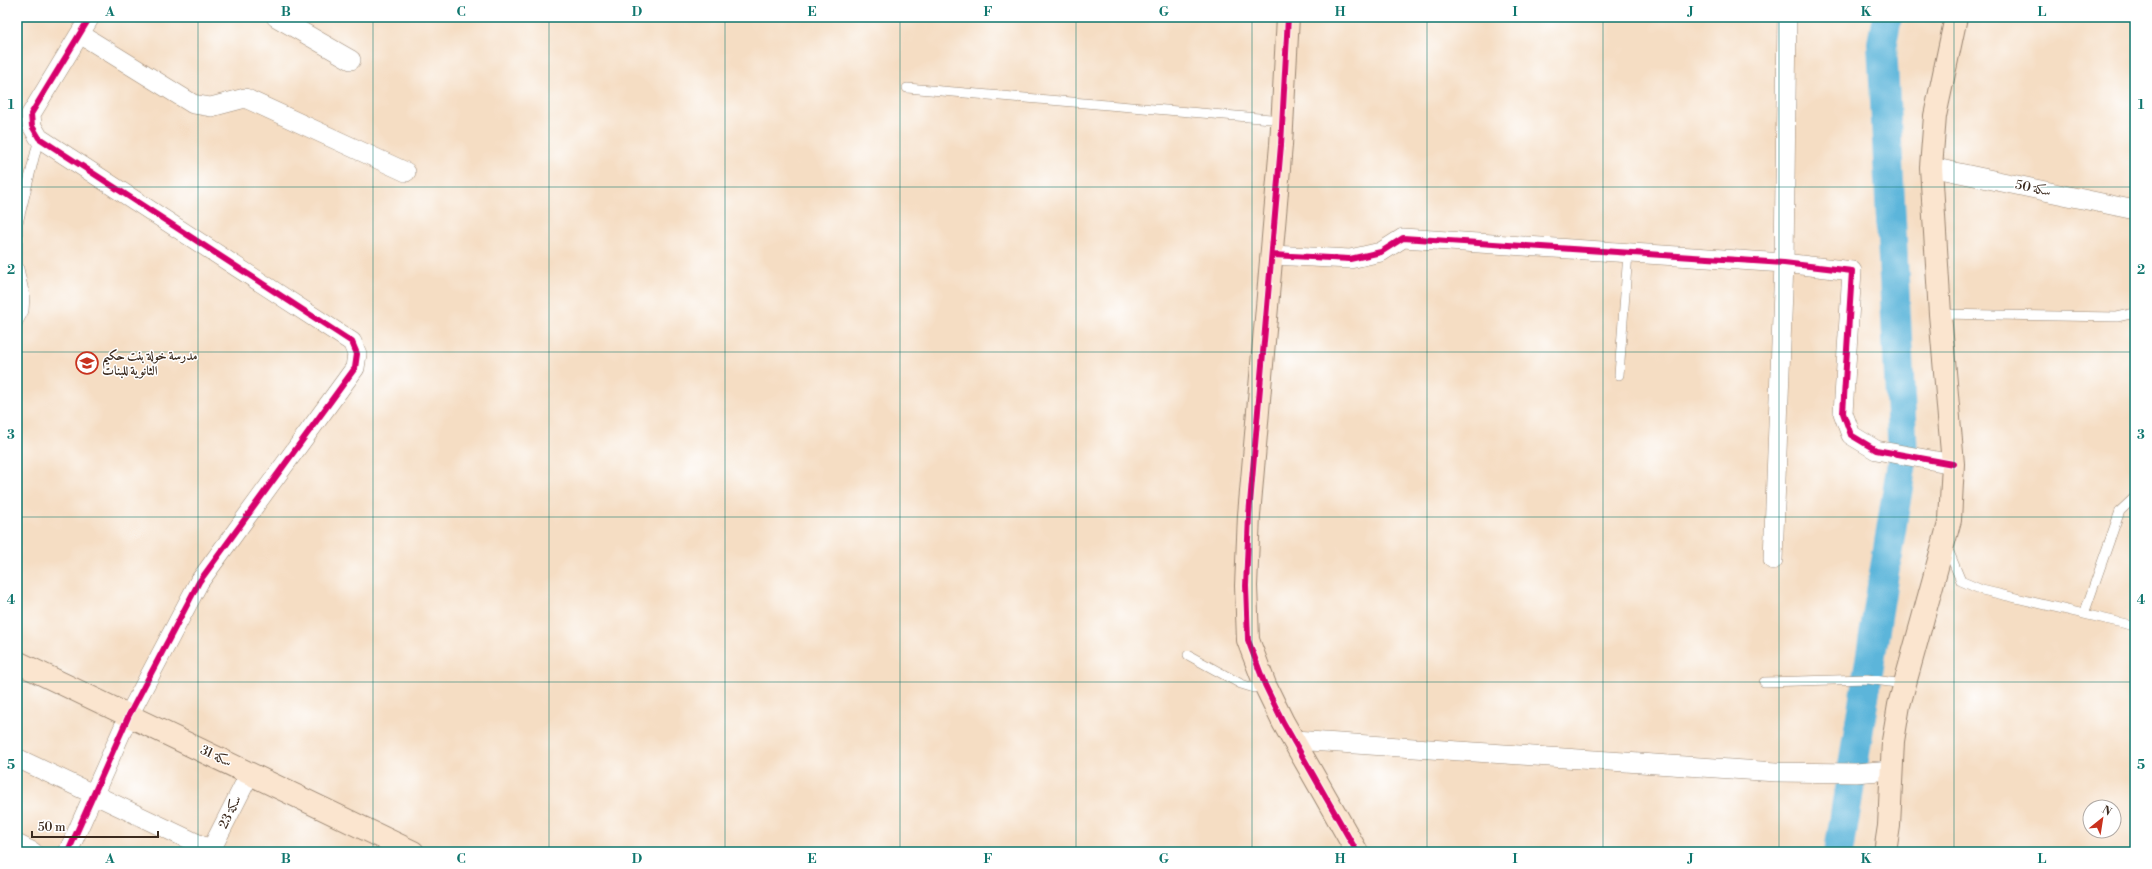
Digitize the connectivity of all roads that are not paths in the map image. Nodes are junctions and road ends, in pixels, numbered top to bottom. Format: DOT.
graph roads {
  1 [pos="90,17"];
  2 [pos="276,17"];
  3 [pos="1288,17"];
  4 [pos="1787,17"];
  5 [pos="1956,17"];
  6 [pos="80,34"];
  7 [pos="351,60"];
  8 [pos="907,88"];
  9 [pos="1282,120"];
  10 [pos="39,138"];
  11 [pos="1931,166"];
  12 [pos="406,172"];
  13 [pos="2135,210"];
  14 [pos="1628,253"];
  15 [pos="1272,255"];
  16 [pos="1784,263"];
  17 [pos="2135,313"];
  18 [pos="1940,314"];
  19 [pos="17,324"];
  20 [pos="1619,375"];
  21 [pos="1953,464"];
  22 [pos="2135,497"];
  23 [pos="1945,541"];
  24 [pos="1773,560"];
  25 [pos="2084,614"];
  26 [pos="2135,626"];
  27 [pos="1188,654"];
  28 [pos="17,662"];
  29 [pos="1764,682"];
  30 [pos="1904,684"];
  31 [pos="1265,685"];
  32 [pos="129,715"];
  33 [pos="1294,740"];
  34 [pos="17,758"];
  35 [pos="1891,770"];
  36 [pos="250,773"];
  37 [pos="93,794"];
  38 [pos="17,844"];
  39 [pos="211,851"];
  40 [pos="33,852"];
  41 [pos="68,852"];
  42 [pos="414,852"];
  43 [pos="1357,852"];
  44 [pos="1885,852"];
  1 -- 6 [label="street"];
  2 -- 7 [label="street"];
  3 -- 9 [label="street"];
  4 -- 16 [label="street"];
  5 -- 11 [label="street"];
  6 -- 10 [label="street"];
  6 -- 12 [label="street"];
  8 -- 9 [label="lane"];
  9 -- 15 [label="street"];
  10 -- 19 [label="lane"];
  10 -- 32 [label="street"];
  11 -- 13 [label="street, سكة 50"];
  11 -- 18 [label="street"];
  14 -- 15 [label="street"];
  14 -- 16 [label="street"];
  14 -- 20 [label="lane"];
  15 -- 31 [label="street"];
  16 -- 21 [label="street"];
  16 -- 24 [label="street"];
  17 -- 18 [label="lane"];
  18 -- 21 [label="street"];
  21 -- 23 [label="street"];
  22 -- 25 [label="lane"];
  23 -- 25 [label="lane"];
  23 -- 30 [label="street"];
  25 -- 26 [label="lane"];
  27 -- 31 [label="lane"];
  28 -- 32 [label="street, سكة 31"];
  29 -- 30 [label="lane"];
  30 -- 35 [label="street"];
  31 -- 33 [label="street"];
  32 -- 36 [label="street, سكة 31"];
  32 -- 37 [label="street"];
  33 -- 35 [label="street"];
  33 -- 43 [label="street"];
  34 -- 37 [label="street"];
  35 -- 44 [label="street"];
  36 -- 39 [label="street, سكة 23"];
  36 -- 42 [label="street, سكة 31"];
  37 -- 39 [label="street"];
  37 -- 41 [label="street"];
  38 -- 40 [label="street"];
}
